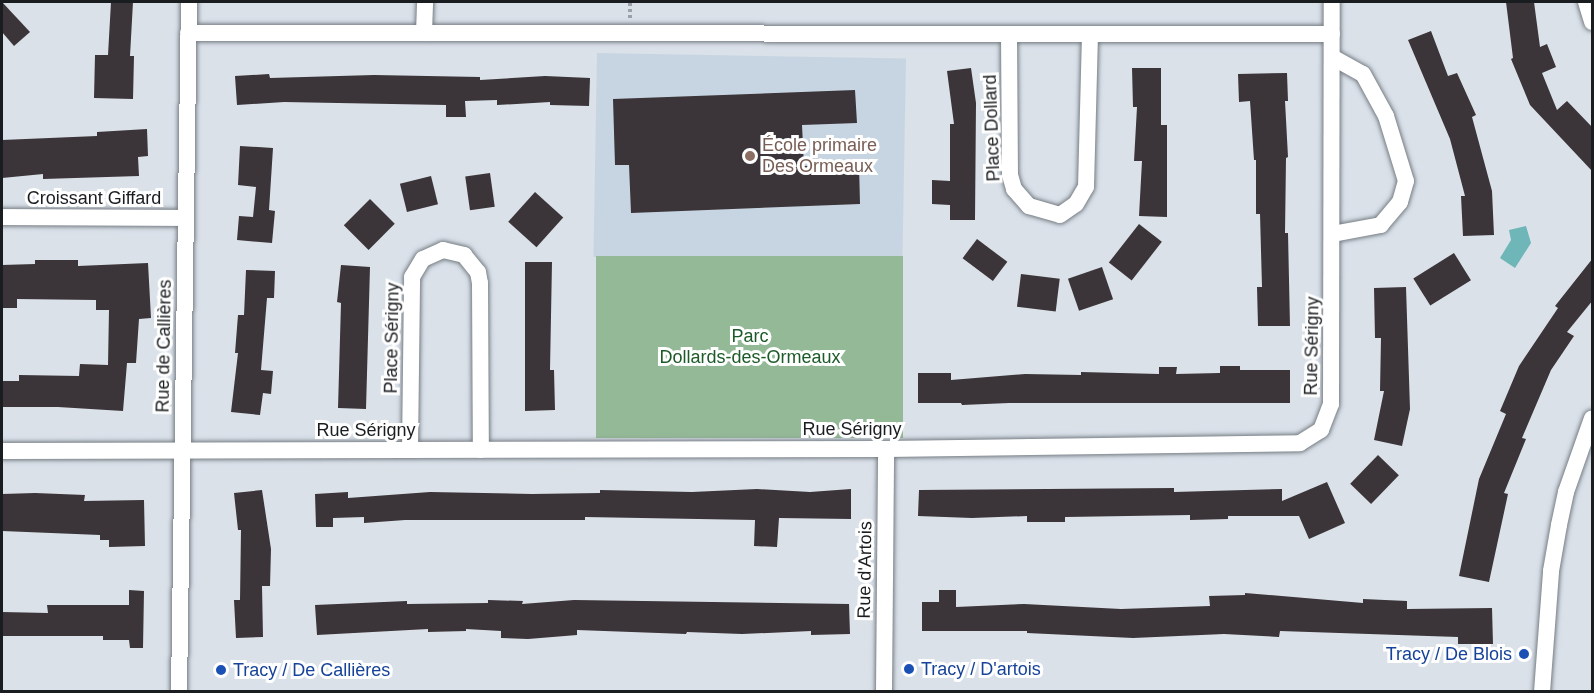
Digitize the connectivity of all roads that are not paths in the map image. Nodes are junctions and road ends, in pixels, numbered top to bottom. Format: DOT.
graph roads {
  1 [pos="189,2"];
  2 [pos="425,2"];
  3 [pos="1332,2"];
  4 [pos="1586,2"];
  5 [pos="1593,22"];
  6 [pos="188,33"];
  7 [pos="424,33"];
  8 [pos="1009,33"];
  9 [pos="1090,34"];
  10 [pos="1332,34"];
  11 [pos="1332,57"];
  12 [pos="2,217"];
  13 [pos="186,218"];
  14 [pos="1332,234"];
  15 [pos="1593,418"];
  16 [pos="410,449"];
  17 [pos="886,449"];
  18 [pos="182,450"];
  19 [pos="481,450"];
  20 [pos="2,452"];
  21 [pos="179,692"];
  22 [pos="884,692"];
  23 [pos="1542,692"];
  1 -- 6 [label="street, Rue de Callières"];
  2 -- 7 [label="street"];
  3 -- 10 [label="street, Rue Sérigny"];
  4 -- 5 [label="street"];
  6 -- 7 [label="street"];
  6 -- 13 [label="street, Rue de Callières"];
  7 -- 8 [label="street"];
  8 -- 9 [label="street"];
  8 -- 9 [label="street, Place Dollard"];
  9 -- 10 [label="street"];
  10 -- 11 [label="street, Rue Sérigny"];
  11 -- 14 [label="street, Rue Sérigny"];
  11 -- 14 [label="street"];
  12 -- 13 [label="street, Croissant Giffard"];
  13 -- 18 [label="street, Rue de Callières"];
  14 -- 17 [label="street, Rue Sérigny"];
  15 -- 23 [label="street"];
  16 -- 18 [label="street, Rue Sérigny"];
  16 -- 19 [label="street, Rue Sérigny"];
  16 -- 19 [label="street, Place Sérigny"];
  17 -- 19 [label="street, Rue Sérigny"];
  17 -- 22 [label="street, Rue d'Artois"];
  18 -- 20 [label="street"];
  18 -- 21 [label="street, Rue de Callières"];
}
